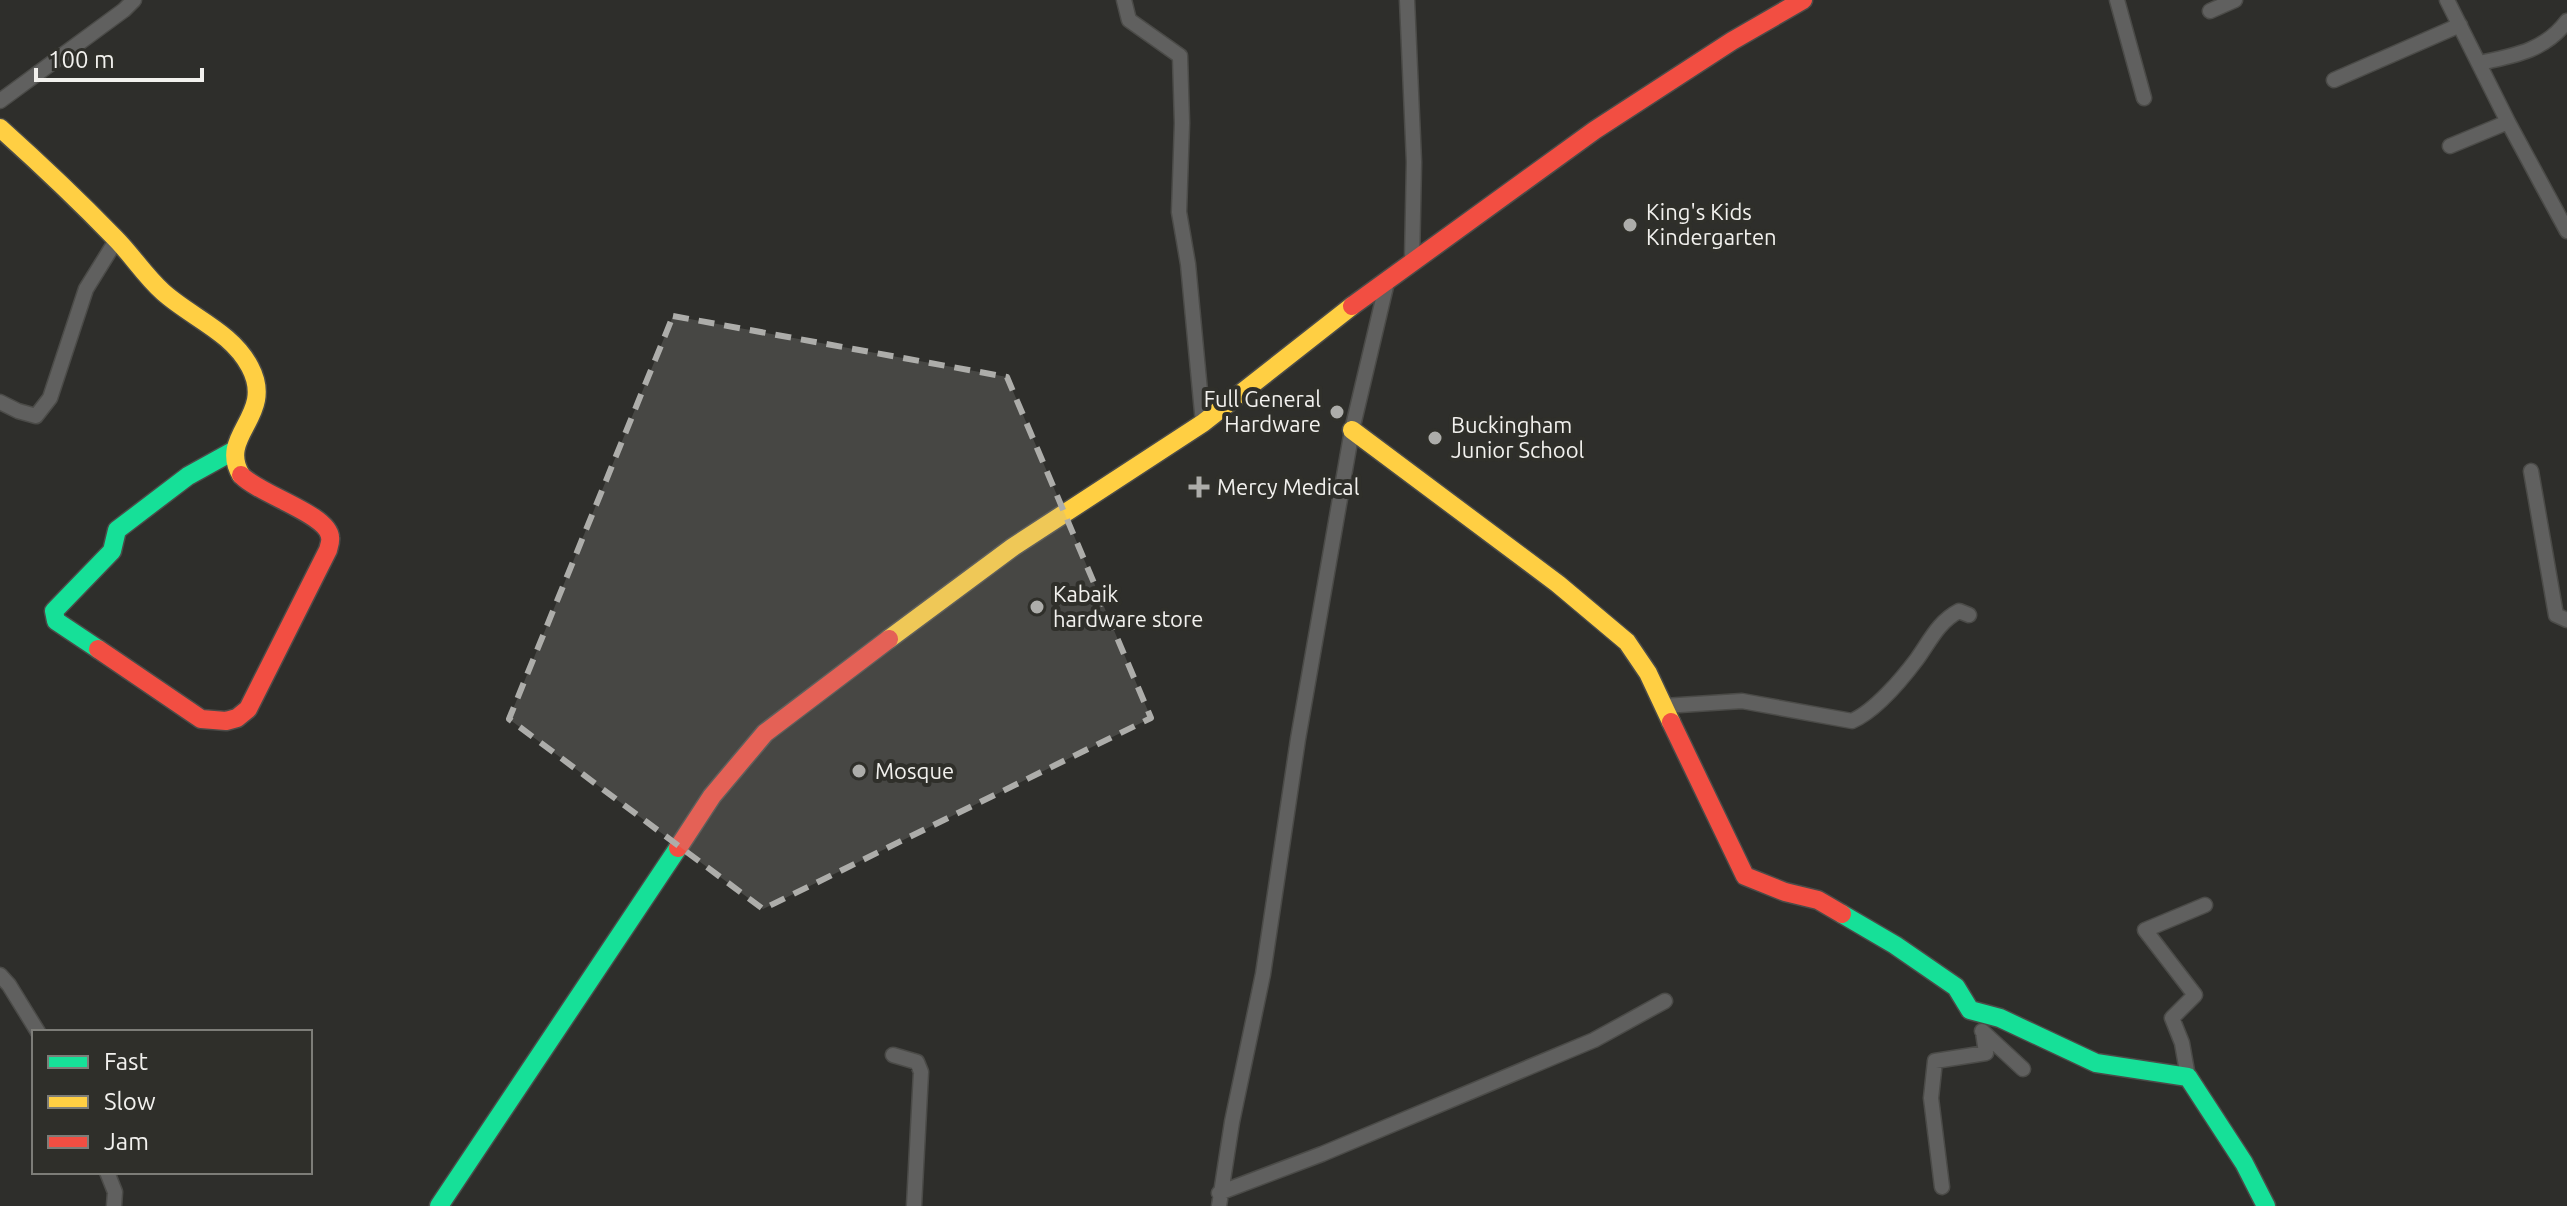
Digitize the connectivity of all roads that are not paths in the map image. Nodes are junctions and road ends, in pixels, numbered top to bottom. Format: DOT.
graph roads {
  1 [pos="134,0"];
  2 [pos="1124,0"];
  3 [pos="1407,0"];
  4 [pos="1803,0"];
  5 [pos="2117,0"];
  6 [pos="2235,0"];
  7 [pos="2447,0"];
  8 [pos="2210,11"];
  9 [pos="2567,21"];
  10 [pos="2460,25"];
  11 [pos="2479,63"];
  12 [pos="2334,80"];
  13 [pos="2144,98"];
  14 [pos="0,101"];
  15 [pos="2508,122"];
  16 [pos="0,128"];
  17 [pos="2450,146"];
  18 [pos="2567,231"];
  19 [pos="117,239"];
  20 [pos="1412,261"];
  21 [pos="1388,278"];
  22 [pos="0,402"];
  23 [pos="1203,423"];
  24 [pos="1352,430"];
  25 [pos="235,450"];
  26 [pos="2531,471"];
  27 [pos="1969,615"];
  28 [pos="2567,620"];
  29 [pos="1664,706"];
  30 [pos="2205,905"];
  31 [pos="0,975"];
  32 [pos="1665,1001"];
  33 [pos="1970,1010"];
  34 [pos="37,1030"];
  35 [pos="1983,1032"];
  36 [pos="893,1055"];
  37 [pos="2023,1069"];
  38 [pos="2188,1077"];
  39 [pos="108,1174"];
  40 [pos="1942,1187"];
  41 [pos="1219,1200"];
  42 [pos="114,1206"];
  43 [pos="439,1206"];
  44 [pos="914,1206"];
  45 [pos="2266,1206"];
  1 -- 14 [label="street"];
  2 -- 23 [label="street"];
  3 -- 20 [label="street"];
  4 -- 20 [label="street"];
  5 -- 13 [label="street"];
  6 -- 8 [label="street"];
  7 -- 10 [label="street"];
  9 -- 11 [label="street"];
  10 -- 11 [label="street"];
  10 -- 12 [label="street"];
  11 -- 15 [label="street"];
  15 -- 17 [label="street"];
  15 -- 18 [label="street"];
  16 -- 19 [label="street"];
  19 -- 22 [label="street"];
  19 -- 25 [label="street"];
  20 -- 21 [label="street"];
  21 -- 23 [label="street"];
  21 -- 24 [label="street"];
  23 -- 43 [label="street"];
  24 -- 29 [label="street"];
  24 -- 41 [label="street"];
  25 -- 25 [label="street"];
  26 -- 28 [label="street"];
  27 -- 29 [label="street"];
  29 -- 33 [label="street"];
  30 -- 38 [label="street"];
  31 -- 34 [label="street"];
  32 -- 41 [label="street"];
  33 -- 35 [label="street"];
  33 -- 38 [label="street"];
  35 -- 37 [label="street"];
  35 -- 40 [label="street"];
  36 -- 44 [label="street"];
  38 -- 45 [label="street"];
  39 -- 42 [label="street"];
}
